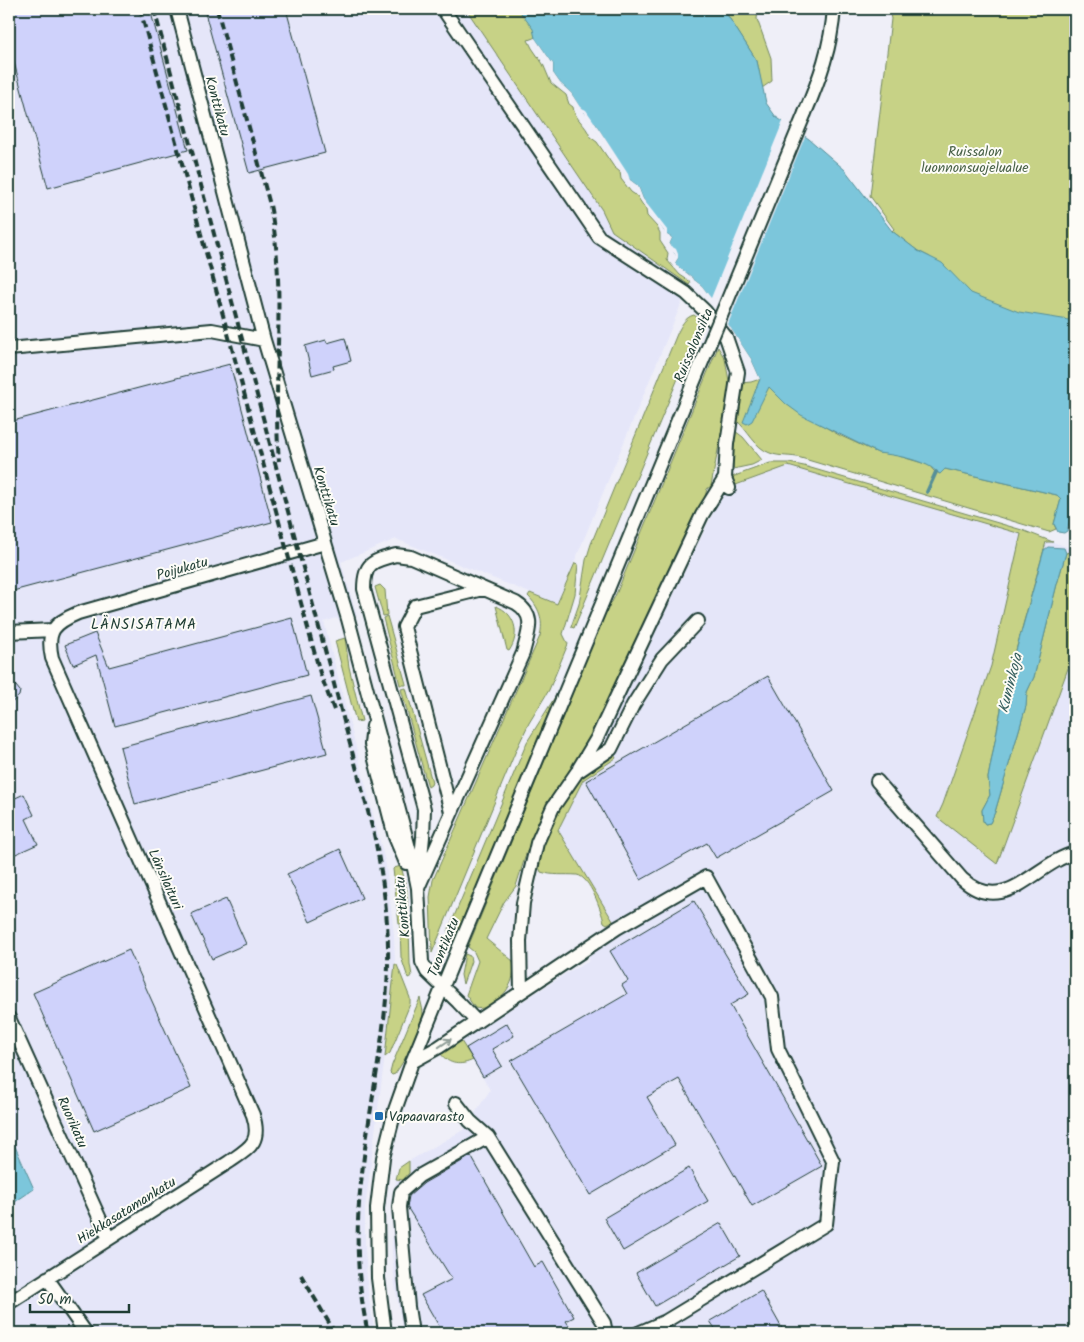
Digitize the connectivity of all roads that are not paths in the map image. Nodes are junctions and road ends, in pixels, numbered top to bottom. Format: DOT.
graph roads {
  1 [pos="177,9"];
  2 [pos="443,9"];
  3 [pos="834,9"];
  4 [pos="264,340"];
  5 [pos="9,349"];
  6 [pos="325,543"];
  7 [pos="483,588"];
  8 [pos="608,589"];
  9 [pos="698,621"];
  10 [pos="52,630"];
  11 [pos="9,632"];
  12 [pos="577,772"];
  13 [pos="877,781"];
  14 [pos="451,812"];
  15 [pos="1075,853"];
  16 [pos="418,888"];
  17 [pos="443,987"];
  18 [pos="521,992"];
  19 [pos="9,1018"];
  20 [pos="477,1022"];
  21 [pos="412,1062"];
  22 [pos="456,1102"];
  23 [pos="488,1136"];
  24 [pos="255,1139"];
  25 [pos="109,1239"];
  26 [pos="47,1278"];
  27 [pos="9,1303"];
  28 [pos="86,1333"];
  29 [pos="385,1333"];
  30 [pos="412,1333"];
  31 [pos="606,1333"];
  32 [pos="638,1333"];
  1 -- 4 [label="street, Konttikatu"];
  2 -- 12 [label="street"];
  3 -- 8 [label="street, Ruissalonsilta, bridge"];
  4 -- 5 [label="street"];
  4 -- 6 [label="street, Konttikatu"];
  6 -- 10 [label="street, Poijukatu"];
  6 -- 16 [label="street, Konttikatu"];
  7 -- 14 [label="street"];
  7 -- 14 [label="street"];
  7 -- 16 [label="street"];
  8 -- 17 [label="street, Tuontikatu"];
  9 -- 12 [label="street"];
  10 -- 11 [label="street"];
  10 -- 24 [label="street, Länsilaituri"];
  12 -- 18 [label="street"];
  13 -- 15 [label="street"];
  14 -- 16 [label="street"];
  16 -- 17 [label="street, Konttikatu"];
  17 -- 20 [label="street, Konttikatu"];
  17 -- 21 [label="street, Tuontikatu"];
  18 -- 20 [label="street"];
  18 -- 32 [label="street"];
  19 -- 25 [label="street, Ruorikatu"];
  21 -- 20 [label="street, one-way"];
  21 -- 29 [label="street, Tuontikatu"];
  22 -- 23 [label="street"];
  23 -- 30 [label="street"];
  23 -- 31 [label="street"];
  24 -- 25 [label="street, Hiekkasatamankatu"];
  25 -- 26 [label="street, Hiekkasatamankatu"];
  26 -- 27 [label="street, Hiekkasatamankatu"];
  26 -- 28 [label="street"];
}
